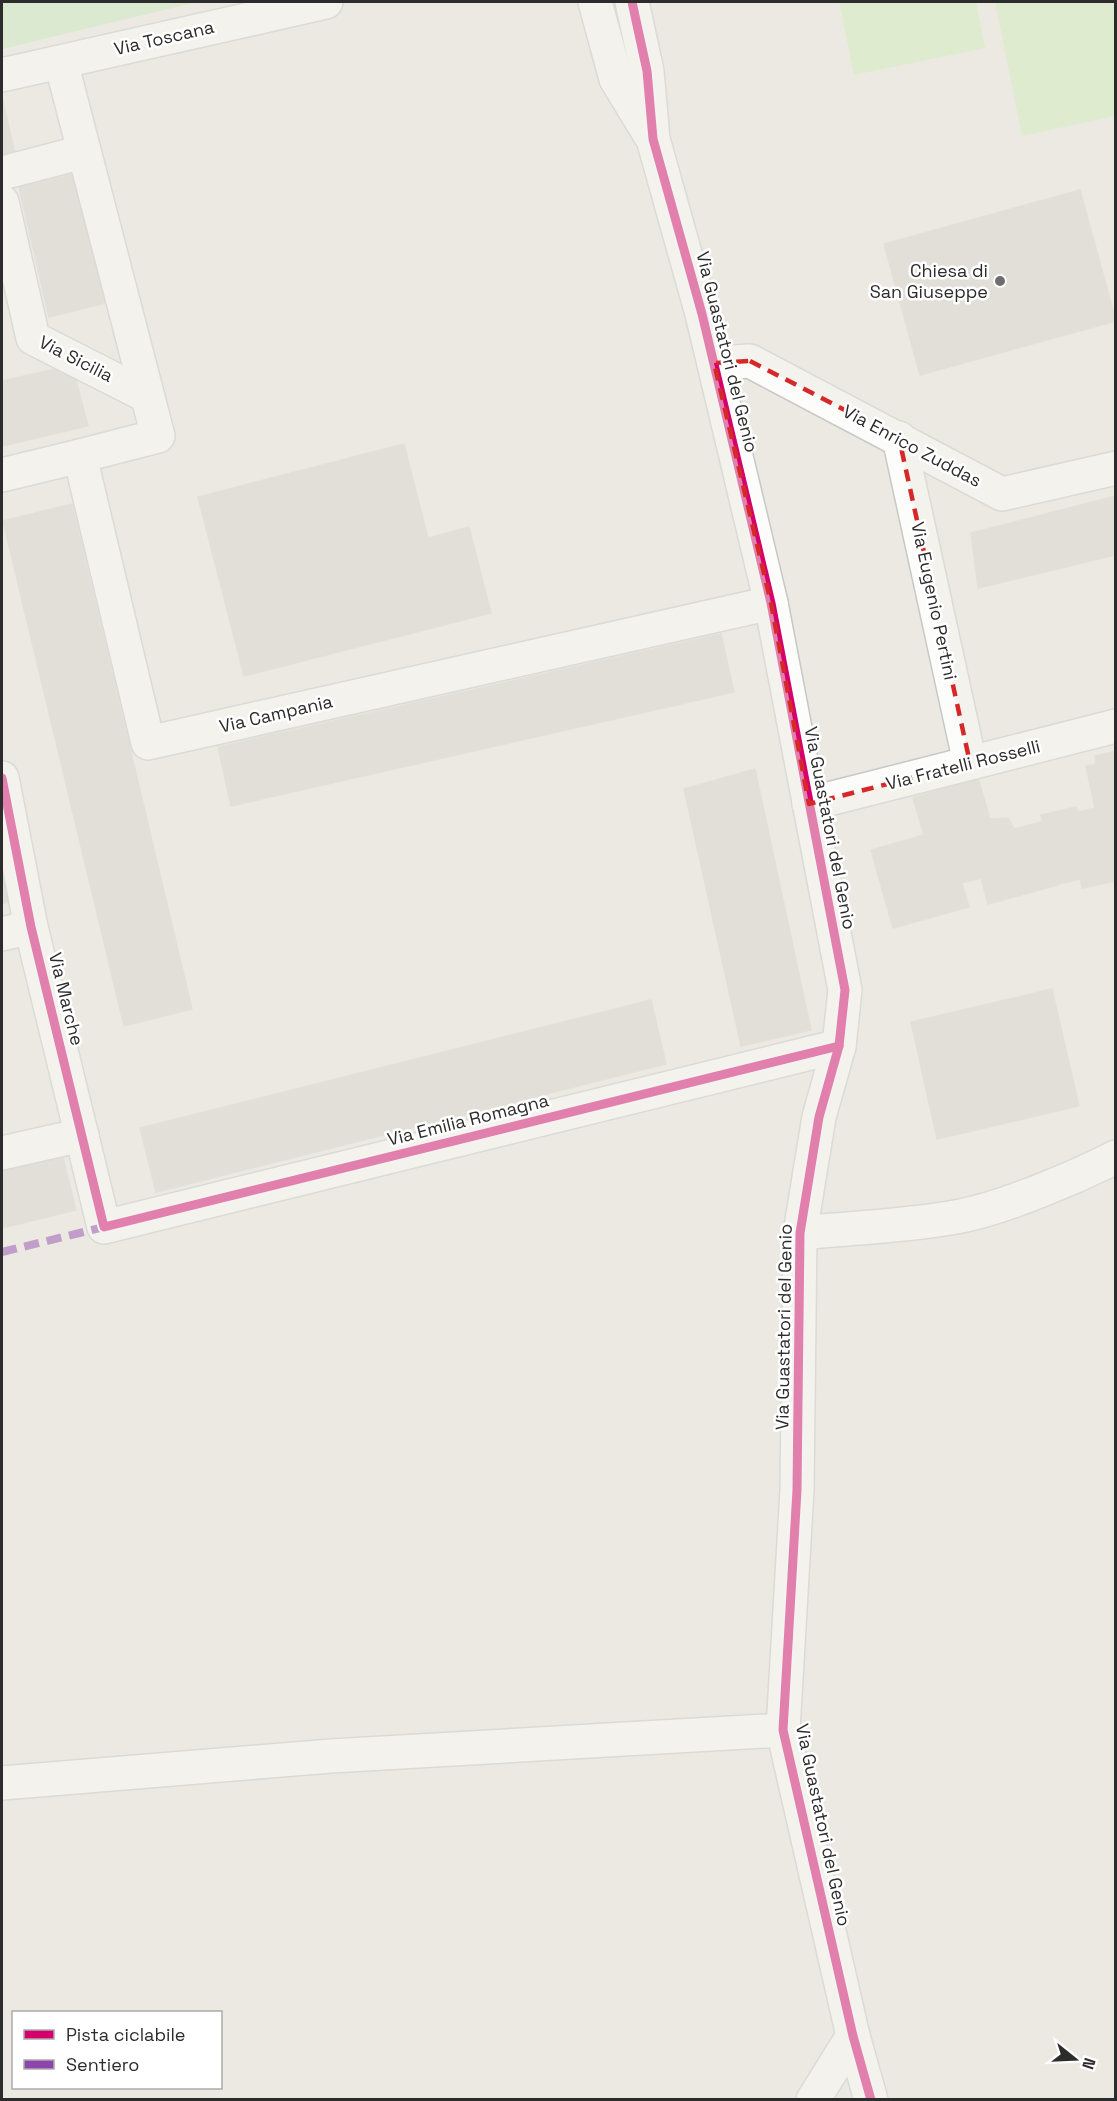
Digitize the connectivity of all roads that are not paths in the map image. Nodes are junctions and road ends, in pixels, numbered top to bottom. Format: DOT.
graph roads {
  1 [pos="326,2"];
  2 [pos="595,2"];
  3 [pos="632,2"];
  4 [pos="61,62"];
  5 [pos="2,75"];
  6 [pos="653,139"];
  7 [pos="83,152"];
  8 [pos="2,173"];
  9 [pos="2,202"];
  10 [pos="714,363"];
  11 [pos="147,396"];
  12 [pos="899,438"];
  13 [pos="80,456"];
  14 [pos="1116,468"];
  15 [pos="2,474"];
  16 [pos="771,603"];
  17 [pos="1116,726"];
  18 [pos="970,763"];
  19 [pos="2,778"];
  20 [pos="810,804"];
  21 [pos="16,930"];
  22 [pos="839,1046"];
  23 [pos="82,1135"];
  24 [pos="2,1153"];
  25 [pos="1116,1157"];
  26 [pos="104,1227"];
  27 [pos="800,1233"];
  28 [pos="783,1730"];
  29 [pos="2,1783"];
  30 [pos="853,2036"];
  31 [pos="813,2100"];
  32 [pos="871,2100"];
  1 -- 4 [label="street, Via Toscana"];
  2 -- 6 [label="street"];
  3 -- 6 [label="street"];
  4 -- 5 [label="street, Via Toscana"];
  4 -- 7 [label="street, Via Sicilia"];
  6 -- 10 [label="street, Via Guastatori del Genio"];
  7 -- 8 [label="street"];
  7 -- 11 [label="street, Via Sicilia"];
  9 -- 11 [label="street, Via Sicilia"];
  10 -- 12 [label="street, Via Enrico Zuddas"];
  10 -- 16 [label="street, Via Guastatori del Genio"];
  11 -- 13 [label="street, Via Sicilia"];
  12 -- 14 [label="street, Via Enrico Zuddas"];
  12 -- 18 [label="street, Via Eugenio Pertini"];
  13 -- 15 [label="street"];
  13 -- 16 [label="street, Via Campania"];
  16 -- 20 [label="street, Via Guastatori del Genio"];
  17 -- 18 [label="street, Via Fratelli Rosselli"];
  18 -- 20 [label="street, Via Fratelli Rosselli"];
  19 -- 21 [label="street, Via Marche"];
  20 -- 22 [label="street, Via Guastatori del Genio"];
  21 -- 23 [label="street, Via Marche"];
  22 -- 26 [label="street, Via Emilia Romagna"];
  22 -- 27 [label="street, Via Guastatori del Genio"];
  23 -- 24 [label="street"];
  23 -- 26 [label="street, Via Marche"];
  25 -- 27 [label="street"];
  27 -- 28 [label="street, Via Guastatori del Genio"];
  28 -- 29 [label="street"];
  28 -- 30 [label="street, Via Guastatori del Genio"];
  30 -- 31 [label="street"];
  30 -- 32 [label="street, Via Guastatori del Genio"];
}
